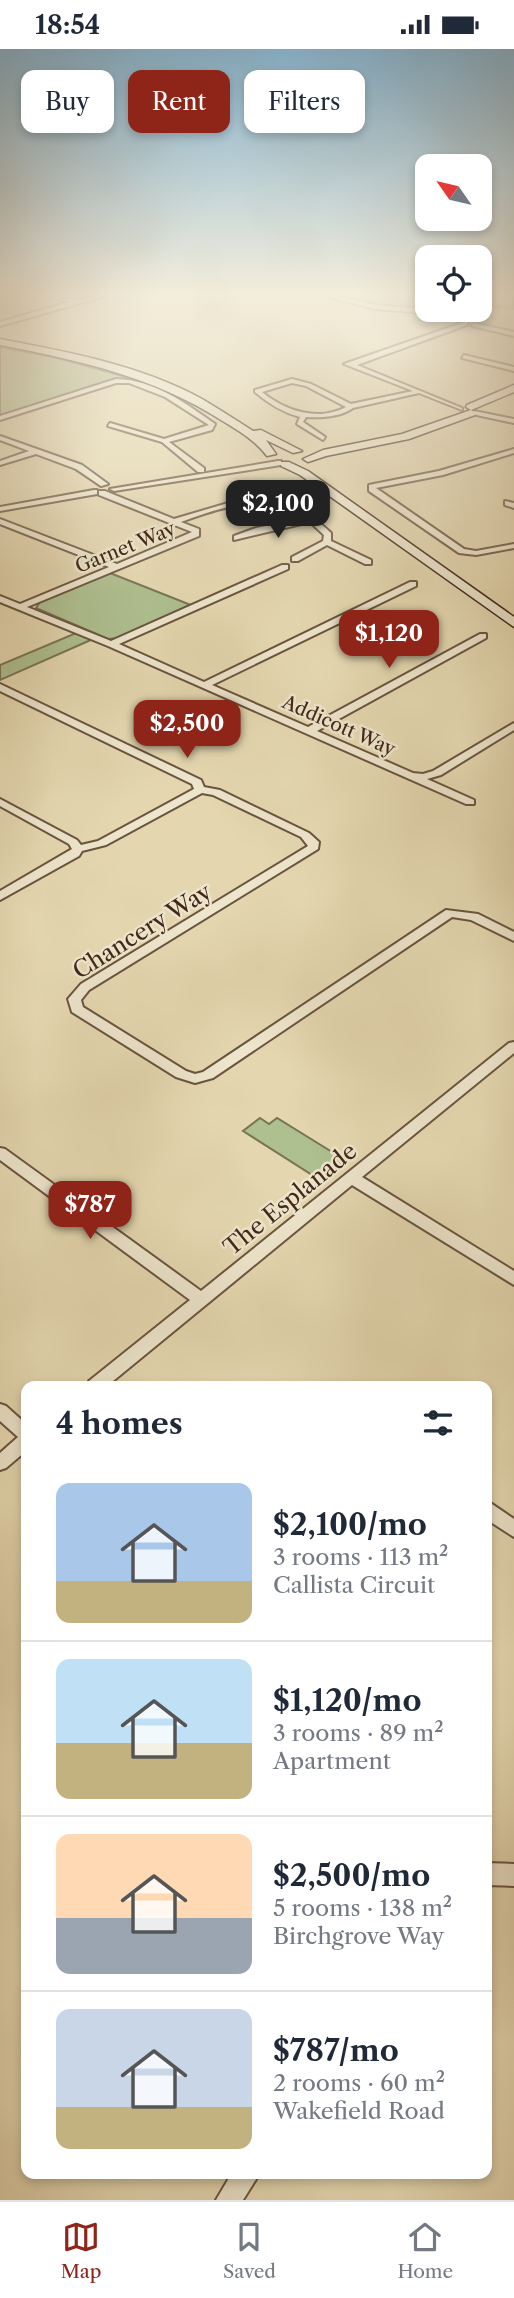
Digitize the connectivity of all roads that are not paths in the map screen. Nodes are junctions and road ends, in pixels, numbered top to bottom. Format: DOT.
graph roads {
  1 [pos="80,392"];
  2 [pos="159,392"];
  3 [pos="181,392"];
  4 [pos="259,392"];
  5 [pos="324,392"];
  6 [pos="415,392"];
  7 [pos="418,392"];
  8 [pos="505,392"];
  9 [pos="351,406"];
  10 [pos="472,409"];
  11 [pos="220,415"];
  12 [pos="303,417"];
  13 [pos="0,418"];
  14 [pos="124,421"];
  15 [pos="514,422"];
  16 [pos="0,438"];
  17 [pos="323,438"];
  18 [pos="164,442"];
  19 [pos="37,451"];
  20 [pos="514,451"];
  21 [pos="303,455"];
  22 [pos="276,459"];
  23 [pos="0,464"];
  24 [pos="201,470"];
  25 [pos="267,485"];
  26 [pos="103,489"];
  27 [pos="276,501"];
  28 [pos="343,502"];
  29 [pos="0,509"];
  30 [pos="312,519"];
  31 [pos="0,521"];
  32 [pos="174,522"];
  33 [pos="237,538"];
  34 [pos="327,542"];
  35 [pos="514,546"];
  36 [pos="295,559"];
  37 [pos="368,562"];
  38 [pos="117,567"];
  39 [pos="285,567"];
  40 [pos="413,584"];
  41 [pos="0,599"];
  42 [pos="22,606"];
  43 [pos="514,622"];
  44 [pos="483,636"];
  45 [pos="111,644"];
  46 [pos="205,685"];
  47 [pos="0,687"];
  48 [pos="514,726"];
  49 [pos="309,730"];
  50 [pos="413,776"];
  51 [pos="199,789"];
  52 [pos="0,802"];
  53 [pos="470,802"];
  54 [pos="78,849"];
  55 [pos="0,896"];
  56 [pos="514,937"];
  57 [pos="514,1046"];
  58 [pos="0,1153"];
  59 [pos="352,1178"];
  60 [pos="514,1279"];
  61 [pos="201,1300"];
  62 [pos="101,1381"];
  63 [pos="0,1411"];
  64 [pos="21,1430"];
  65 [pos="21,1445"];
  66 [pos="0,1463"];
  67 [pos="492,1512"];
  68 [pos="514,1528"];
  69 [pos="492,1873"];
  70 [pos="514,1875"];
  71 [pos="244,2179"];
  72 [pos="228,2200"];
  1 -- 13 [label="street"];
  2 -- 18 [label="street"];
  3 -- 11 [label="street"];
  4 -- 12 [label="street"];
  5 -- 9 [label="street"];
  6 -- 9 [label="street"];
  7 -- 10 [label="street"];
  8 -- 10 [label="street"];
  9 -- 12 [label="street"];
  10 -- 15 [label="street"];
  10 -- 21 [label="street"];
  11 -- 21 [label="street"];
  11 -- 22 [label="street"];
  12 -- 17 [label="street"];
  14 -- 18 [label="street"];
  16 -- 19 [label="street, Garnet Way"];
  18 -- 24 [label="street"];
  19 -- 23 [label="street"];
  19 -- 26 [label="street, Garnet Way"];
  20 -- 35 [label="street"];
  21 -- 22 [label="street"];
  21 -- 28 [label="street"];
  22 -- 24 [label="street"];
  22 -- 26 [label="street"];
  22 -- 28 [label="street"];
  24 -- 26 [label="street"];
  25 -- 27 [label="street"];
  26 -- 29 [label="street"];
  26 -- 32 [label="street, Garnet Way"];
  27 -- 30 [label="street"];
  27 -- 32 [label="street"];
  28 -- 43 [label="street"];
  30 -- 33 [label="street"];
  30 -- 34 [label="street"];
  31 -- 38 [label="street"];
  32 -- 38 [label="street, Garnet Way"];
  34 -- 36 [label="street"];
  34 -- 37 [label="street"];
  38 -- 42 [label="street, Garnet Way"];
  39 -- 45 [label="street"];
  40 -- 46 [label="street"];
  41 -- 42 [label="street, Addicott Way"];
  42 -- 45 [label="street, Addicott Way"];
  44 -- 49 [label="street"];
  45 -- 46 [label="street, Addicott Way"];
  46 -- 49 [label="street, Addicott Way"];
  47 -- 51 [label="street"];
  48 -- 50 [label="street"];
  49 -- 50 [label="street, Addicott Way"];
  50 -- 53 [label="street, Addicott Way"];
  51 -- 54 [label="street"];
  51 -- 56 [label="street, Chancery Way"];
  52 -- 54 [label="street"];
  54 -- 55 [label="street"];
  57 -- 59 [label="street, The Esplanade"];
  58 -- 61 [label="street"];
  59 -- 60 [label="street"];
  59 -- 61 [label="street, The Esplanade"];
  61 -- 62 [label="street, The Esplanade"];
  63 -- 64 [label="street"];
  65 -- 66 [label="street"];
  67 -- 68 [label="street"];
  69 -- 70 [label="street"];
  71 -- 72 [label="street"];
}
